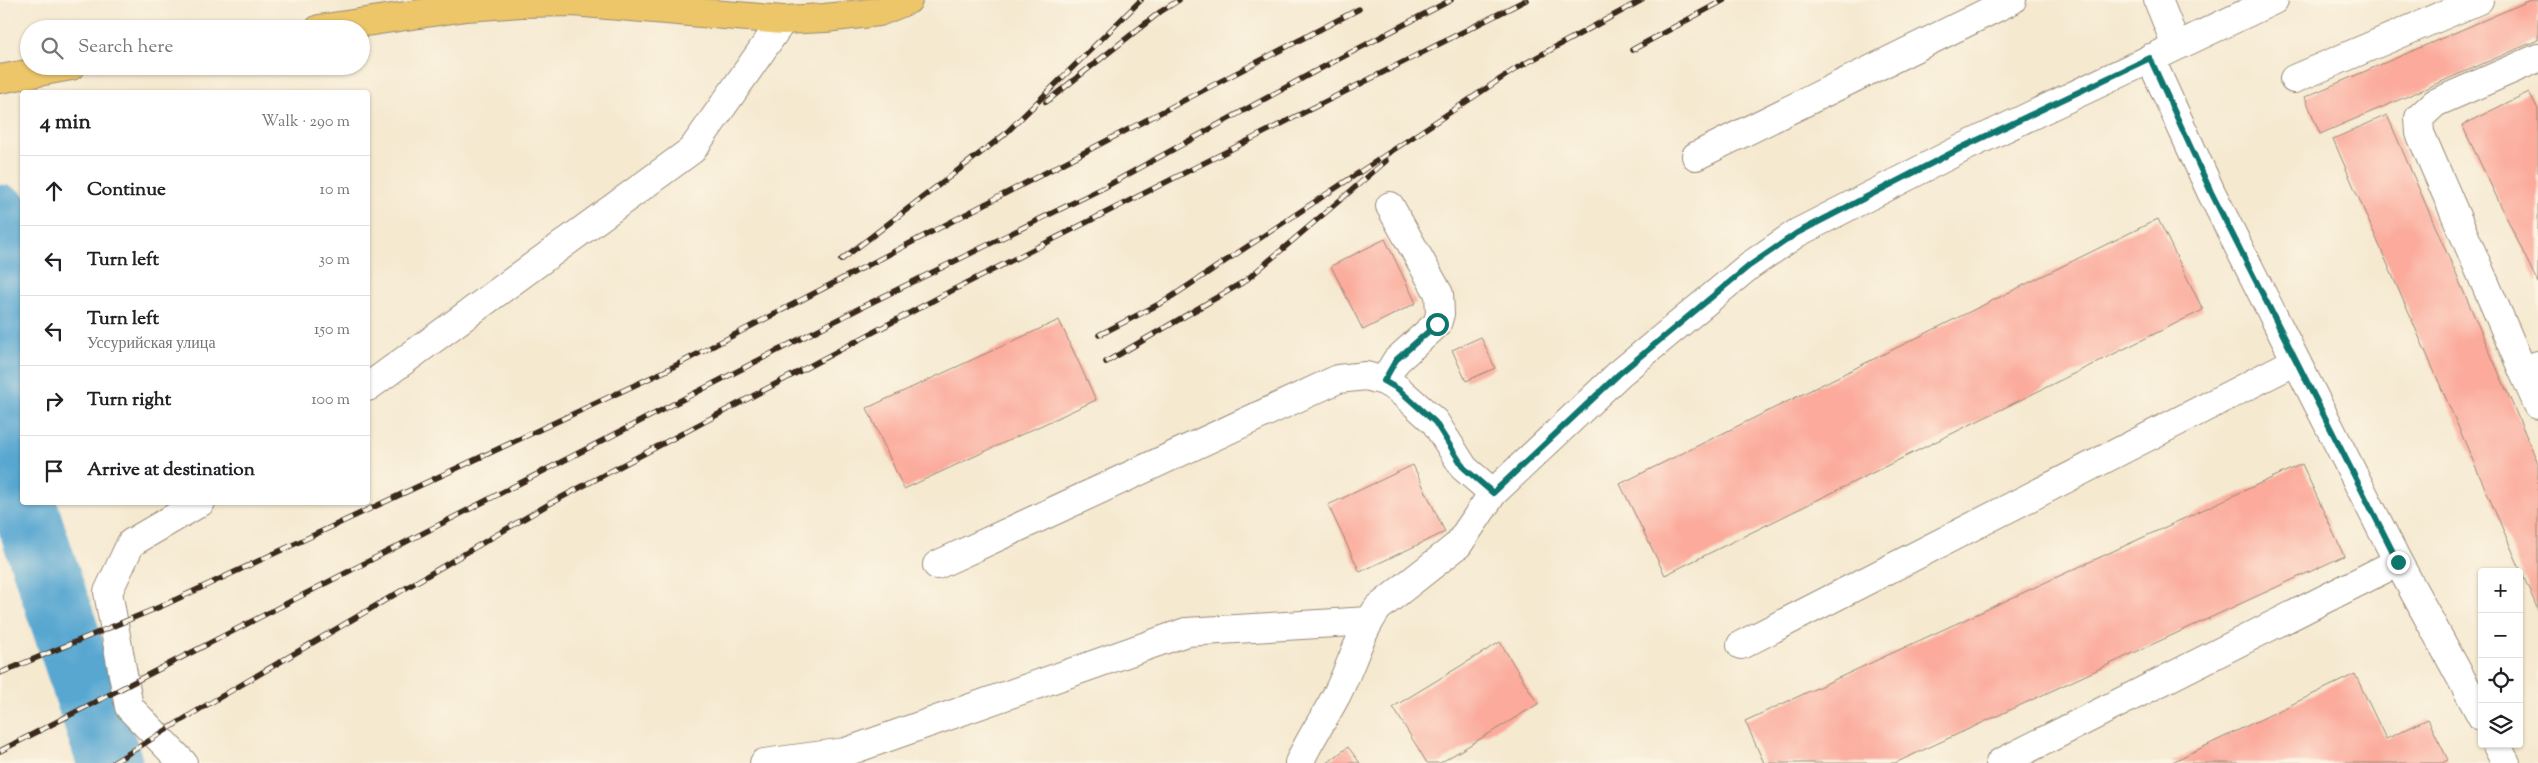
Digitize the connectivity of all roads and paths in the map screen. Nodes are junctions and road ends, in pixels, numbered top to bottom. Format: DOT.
graph roads {
  1 [pos="908,0"];
  2 [pos="2012,0"];
  3 [pos="2158,0"];
  4 [pos="2274,0"];
  5 [pos="2479,0"];
  6 [pos="783,20"];
  7 [pos="370,21"];
  8 [pos="2176,45"];
  9 [pos="2150,58"];
  10 [pos="2538,58"];
  11 [pos="22,75"];
  12 [pos="0,79"];
  13 [pos="2294,79"];
  14 [pos="1696,156"];
  15 [pos="1390,206"];
  16 [pos="2296,361"];
  17 [pos="2531,368"];
  18 [pos="1384,381"];
  19 [pos="370,386"];
  20 [pos="2538,406"];
  21 [pos="1493,493"];
  22 [pos="196,505"];
  23 [pos="2398,562"];
  24 [pos="937,565"];
  25 [pos="1369,621"];
  26 [pos="1741,645"];
  27 [pos="2478,710"];
  28 [pos="184,763"];
  29 [pos="764,763"];
  30 [pos="1300,763"];
  31 [pos="2000,763"];
  1 -- 6 [label="main road"];
  2 -- 14 [label="street"];
  3 -- 8 [label="street"];
  4 -- 8 [label="street"];
  5 -- 13 [label="street"];
  6 -- 7 [label="main road"];
  6 -- 19 [label="street"];
  8 -- 9 [label="street"];
  9 -- 16 [label="street"];
  9 -- 21 [label="street"];
  10 -- 17 [label="street"];
  11 -- 12 [label="main road"];
  15 -- 18 [label="street"];
  16 -- 23 [label="street"];
  16 -- 26 [label="street"];
  17 -- 20 [label="street"];
  18 -- 21 [label="street"];
  18 -- 24 [label="street"];
  21 -- 25 [label="street"];
  22 -- 28 [label="street"];
  23 -- 27 [label="street"];
  23 -- 31 [label="street"];
  25 -- 29 [label="street"];
  25 -- 30 [label="street"];
}
